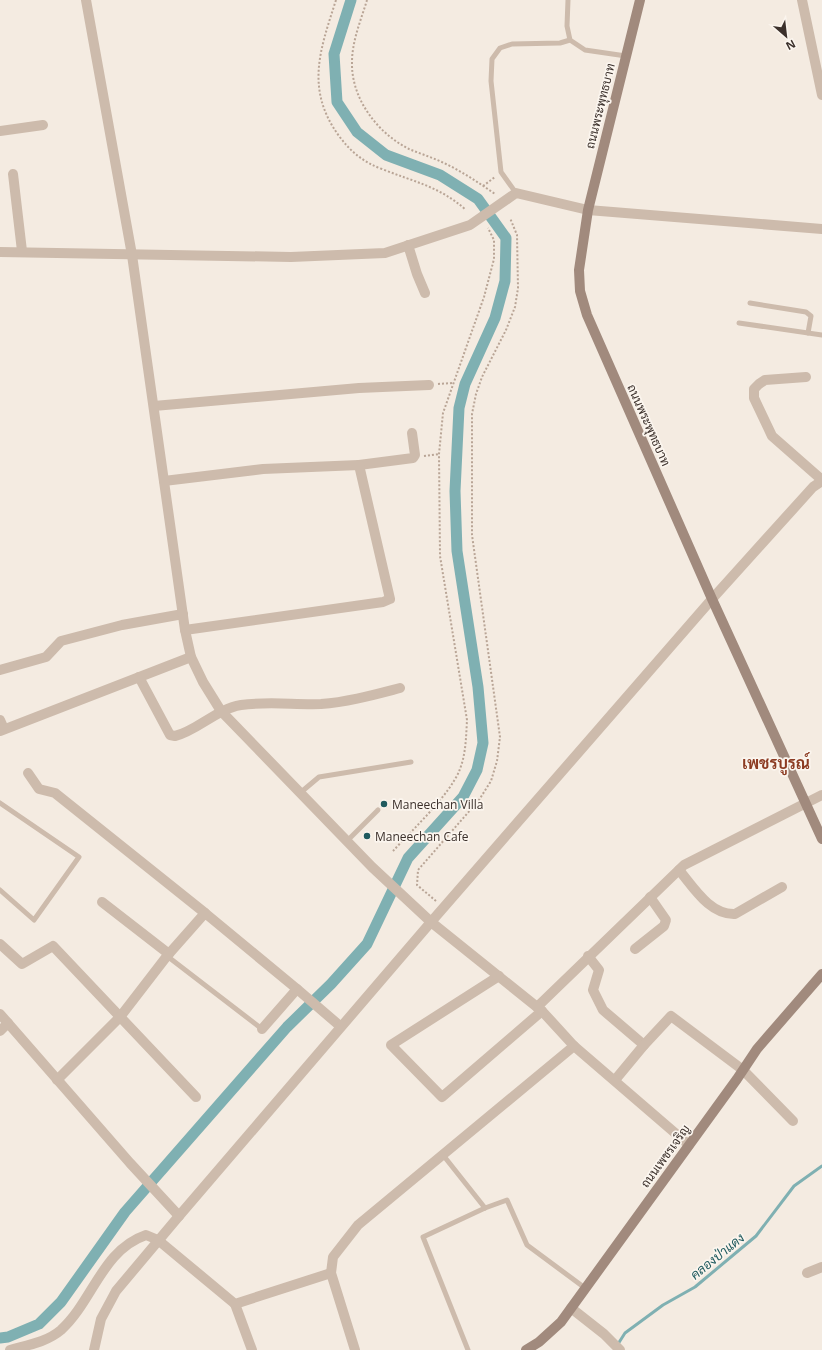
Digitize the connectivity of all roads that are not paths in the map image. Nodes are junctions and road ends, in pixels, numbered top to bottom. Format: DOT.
graph roads {
  1 [pos="86,0"];
  2 [pos="568,0"];
  3 [pos="640,0"];
  4 [pos="802,0"];
  5 [pos="570,40"];
  6 [pos="626,56"];
  7 [pos="822,95"];
  8 [pos="43,125"];
  9 [pos="0,131"];
  10 [pos="13,174"];
  11 [pos="516,193"];
  12 [pos="588,210"];
  13 [pos="822,229"];
  14 [pos="408,245"];
  15 [pos="22,251"];
  16 [pos="0,252"];
  17 [pos="132,255"];
  18 [pos="425,293"];
  19 [pos="750,303"];
  20 [pos="739,323"];
  21 [pos="808,333"];
  22 [pos="822,335"];
  23 [pos="806,377"];
  24 [pos="429,385"];
  25 [pos="154,406"];
  26 [pos="412,433"];
  27 [pos="359,465"];
  28 [pos="164,481"];
  29 [pos="822,481"];
  30 [pos="712,599"];
  31 [pos="183,614"];
  32 [pos="186,630"];
  33 [pos="191,657"];
  34 [pos="0,670"];
  35 [pos="140,677"];
  36 [pos="400,688"];
  37 [pos="221,711"];
  38 [pos="1,727"];
  39 [pos="411,762"];
  40 [pos="28,773"];
  41 [pos="300,793"];
  42 [pos="822,795"];
  43 [pos="0,803"];
  44 [pos="806,805"];
  45 [pos="378,810"];
  46 [pos="822,839"];
  47 [pos="347,841"];
  48 [pos="679,870"];
  49 [pos="782,887"];
  50 [pos="0,890"];
  51 [pos="650,897"];
  52 [pos="102,902"];
  53 [pos="205,913"];
  54 [pos="431,922"];
  55 [pos="0,944"];
  56 [pos="635,949"];
  57 [pos="168,955"];
  58 [pos="588,956"];
  59 [pos="822,974"];
  60 [pos="499,976"];
  61 [pos="299,990"];
  62 [pos="540,1009"];
  63 [pos="0,1014"];
  64 [pos="120,1017"];
  65 [pos="8,1023"];
  66 [pos="337,1023"];
  67 [pos="262,1028"];
  68 [pos="0,1031"];
  69 [pos="644,1045"];
  70 [pos="574,1046"];
  71 [pos="743,1070"];
  72 [pos="57,1080"];
  73 [pos="615,1080"];
  74 [pos="196,1097"];
  75 [pos="792,1121"];
  76 [pos="688,1145"];
  77 [pos="443,1155"];
  78 [pos="485,1208"];
  79 [pos="179,1216"];
  80 [pos="158,1240"];
  81 [pos="822,1267"];
  82 [pos="331,1273"];
  83 [pos="807,1273"];
  84 [pos="585,1288"];
  85 [pos="235,1304"];
  86 [pos="571,1308"];
  87 [pos="10,1350"];
  88 [pos="94,1350"];
  89 [pos="252,1350"];
  90 [pos="355,1350"];
  91 [pos="468,1350"];
  92 [pos="526,1350"];
  93 [pos="620,1350"];
  1 -- 17 [label="street"];
  2 -- 5 [label="lane"];
  3 -- 6 [label="main road, ถนนพระพุทธบาท"];
  4 -- 7 [label="street"];
  5 -- 6 [label="lane"];
  5 -- 11 [label="lane"];
  6 -- 12 [label="main road, ถนนพระพุทธบาท"];
  8 -- 9 [label="street"];
  10 -- 15 [label="street"];
  11 -- 12 [label="street"];
  11 -- 14 [label="street"];
  12 -- 13 [label="street"];
  12 -- 30 [label="main road, ถนนพระพุทธบาท"];
  14 -- 17 [label="street"];
  14 -- 18 [label="street"];
  15 -- 16 [label="street"];
  15 -- 17 [label="street"];
  17 -- 25 [label="street"];
  19 -- 21 [label="lane"];
  20 -- 21 [label="lane"];
  21 -- 22 [label="lane"];
  23 -- 29 [label="street"];
  24 -- 25 [label="street"];
  25 -- 28 [label="street"];
  26 -- 27 [label="street"];
  27 -- 28 [label="street"];
  27 -- 32 [label="street"];
  28 -- 31 [label="street"];
  29 -- 30 [label="street"];
  30 -- 44 [label="main road, ถนนพระพุทธบาท"];
  30 -- 54 [label="street"];
  31 -- 32 [label="street"];
  31 -- 34 [label="street"];
  32 -- 33 [label="street"];
  33 -- 35 [label="street"];
  33 -- 37 [label="street"];
  35 -- 37 [label="street"];
  35 -- 38 [label="street"];
  36 -- 37 [label="street"];
  37 -- 41 [label="street"];
  39 -- 41 [label="lane"];
  40 -- 53 [label="street"];
  41 -- 47 [label="street"];
  42 -- 44 [label="street"];
  43 -- 50 [label="lane"];
  44 -- 46 [label="main road, ถนนพระพุทธบาท"];
  44 -- 48 [label="street"];
  45 -- 47 [label="lane"];
  47 -- 54 [label="street"];
  48 -- 49 [label="street"];
  48 -- 51 [label="street"];
  51 -- 56 [label="street"];
  51 -- 58 [label="street"];
  52 -- 57 [label="street"];
  53 -- 57 [label="street"];
  53 -- 61 [label="street"];
  54 -- 60 [label="street"];
  54 -- 66 [label="street"];
  55 -- 64 [label="street"];
  57 -- 64 [label="street"];
  57 -- 67 [label="lane"];
  58 -- 62 [label="street"];
  58 -- 69 [label="street"];
  59 -- 71 [label="main road, ถนนเพชรเจริญ"];
  60 -- 62 [label="street"];
  60 -- 62 [label="street"];
  61 -- 66 [label="street"];
  61 -- 67 [label="street"];
  62 -- 70 [label="street"];
  63 -- 65 [label="street"];
  64 -- 72 [label="street"];
  64 -- 74 [label="street"];
  65 -- 68 [label="street"];
  65 -- 72 [label="street"];
  66 -- 79 [label="street"];
  69 -- 71 [label="street"];
  69 -- 73 [label="street"];
  70 -- 73 [label="street"];
  70 -- 77 [label="street"];
  71 -- 75 [label="street"];
  71 -- 76 [label="main road, ถนนเพชรเจริญ"];
  72 -- 79 [label="street"];
  73 -- 76 [label="street"];
  76 -- 84 [label="main road, ถนนเพชรเจริญ"];
  77 -- 78 [label="lane"];
  77 -- 82 [label="street"];
  78 -- 84 [label="lane"];
  78 -- 91 [label="lane"];
  79 -- 80 [label="street"];
  80 -- 85 [label="street"];
  80 -- 87 [label="street"];
  80 -- 88 [label="street"];
  81 -- 83 [label="street"];
  82 -- 85 [label="street"];
  82 -- 90 [label="street"];
  84 -- 86 [label="main road, ถนนเพชรเจริญ"];
  85 -- 89 [label="street"];
  86 -- 92 [label="main road, ถนนเพชรเจริญ"];
  86 -- 93 [label="street"];
}
